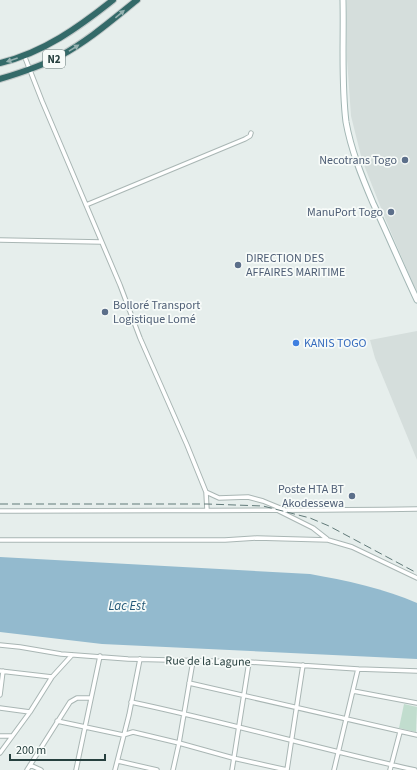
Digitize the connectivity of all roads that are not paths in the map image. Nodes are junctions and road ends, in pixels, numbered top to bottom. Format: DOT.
graph roads {
  1 [pos="113,0"];
  2 [pos="137,0"];
  3 [pos="343,0"];
  4 [pos="24,55"];
  5 [pos="0,64"];
  6 [pos="30,69"];
  7 [pos="0,79"];
  8 [pos="251,133"];
  9 [pos="86,206"];
  10 [pos="0,240"];
  11 [pos="102,242"];
  12 [pos="417,300"];
  13 [pos="206,492"];
  14 [pos="417,509"];
  15 [pos="207,510"];
  16 [pos="0,511"];
  17 [pos="279,511"];
  18 [pos="288,511"];
  19 [pos="0,540"];
  20 [pos="328,540"];
  21 [pos="417,578"];
  22 [pos="0,645"];
  23 [pos="72,655"];
  24 [pos="100,656"];
  25 [pos="140,659"];
  26 [pos="193,661"];
  27 [pos="249,662"];
  28 [pos="303,665"];
  29 [pos="358,669"];
  30 [pos="2,671"];
  31 [pos="417,671"];
  32 [pos="52,677"];
  33 [pos="189,683"];
  34 [pos="353,691"];
  35 [pos="0,695"];
  36 [pos="243,695"];
  37 [pos="90,698"];
  38 [pos="131,702"];
  39 [pos="417,703"];
  40 [pos="0,708"];
  41 [pos="296,708"];
  42 [pos="30,712"];
  43 [pos="183,713"];
  44 [pos="346,719"];
  45 [pos="57,721"];
  46 [pos="84,726"];
  47 [pos="238,727"];
  48 [pos="400,732"];
  49 [pos="123,735"];
  50 [pos="417,735"];
  51 [pos="0,736"];
  52 [pos="12,736"];
  53 [pos="291,741"];
  54 [pos="179,743"];
  55 [pos="338,752"];
  56 [pos="0,753"];
  57 [pos="233,758"];
  58 [pos="118,761"];
  59 [pos="391,765"];
  60 [pos="30,766"];
  61 [pos="27,770"];
  62 [pos="41,770"];
  63 [pos="76,770"];
  64 [pos="115,770"];
  65 [pos="157,770"];
  66 [pos="173,770"];
  67 [pos="232,770"];
  68 [pos="287,770"];
  69 [pos="334,770"];
  70 [pos="390,770"];
  71 [pos="414,770"];
  1 -- 4 [label="highway, N2"];
  6 -- 2 [label="highway, N2, one-way"];
  3 -- 12 [label="main road"];
  4 -- 5 [label="highway, N2, one-way"];
  4 -- 6 [label="street"];
  6 -- 7 [label="highway, N2"];
  6 -- 9 [label="street"];
  8 -- 9 [label="street"];
  9 -- 11 [label="street"];
  10 -- 11 [label="street"];
  11 -- 13 [label="street"];
  13 -- 15 [label="street"];
  13 -- 18 [label="street"];
  14 -- 18 [label="street"];
  15 -- 16 [label="street"];
  15 -- 17 [label="street"];
  17 -- 18 [label="street"];
  17 -- 20 [label="street"];
  19 -- 20 [label="street"];
  20 -- 21 [label="street"];
  22 -- 23 [label="street, Rue de la Lagune"];
  23 -- 24 [label="street, Rue de la Lagune"];
  23 -- 32 [label="street"];
  24 -- 25 [label="street, Rue de la Lagune"];
  24 -- 37 [label="street"];
  25 -- 26 [label="street, Rue de la Lagune"];
  25 -- 38 [label="street"];
  26 -- 27 [label="street, Rue de la Lagune"];
  26 -- 33 [label="street"];
  27 -- 28 [label="street, Rue de la Lagune"];
  27 -- 36 [label="street"];
  28 -- 29 [label="street, Rue de la Lagune"];
  28 -- 41 [label="street"];
  29 -- 31 [label="street, Rue de la Lagune"];
  29 -- 34 [label="street"];
  30 -- 32 [label="street"];
  30 -- 35 [label="street"];
  32 -- 42 [label="street"];
  33 -- 36 [label="street"];
  33 -- 43 [label="street"];
  34 -- 39 [label="street"];
  34 -- 44 [label="street"];
  36 -- 41 [label="street"];
  36 -- 47 [label="street"];
  37 -- 45 [label="street"];
  37 -- 46 [label="street"];
  38 -- 43 [label="street"];
  38 -- 49 [label="street"];
  40 -- 42 [label="street"];
  41 -- 44 [label="street"];
  41 -- 53 [label="street"];
  42 -- 52 [label="street"];
  43 -- 47 [label="street"];
  43 -- 54 [label="street"];
  44 -- 48 [label="street"];
  44 -- 55 [label="street"];
  45 -- 46 [label="street"];
  45 -- 60 [label="street"];
  46 -- 49 [label="street"];
  46 -- 63 [label="street"];
  47 -- 53 [label="street"];
  47 -- 57 [label="street"];
  48 -- 50 [label="street"];
  48 -- 59 [label="street"];
  49 -- 54 [label="street"];
  49 -- 58 [label="street"];
  51 -- 52 [label="street"];
  52 -- 56 [label="street"];
  53 -- 55 [label="street"];
  53 -- 68 [label="street"];
  54 -- 57 [label="street"];
  54 -- 66 [label="street"];
  55 -- 59 [label="street"];
  55 -- 69 [label="street"];
  57 -- 67 [label="street"];
  57 -- 68 [label="street"];
  58 -- 64 [label="street"];
  58 -- 65 [label="street"];
  59 -- 70 [label="street"];
  59 -- 71 [label="street"];
  60 -- 61 [label="street"];
  60 -- 62 [label="street"];
}
